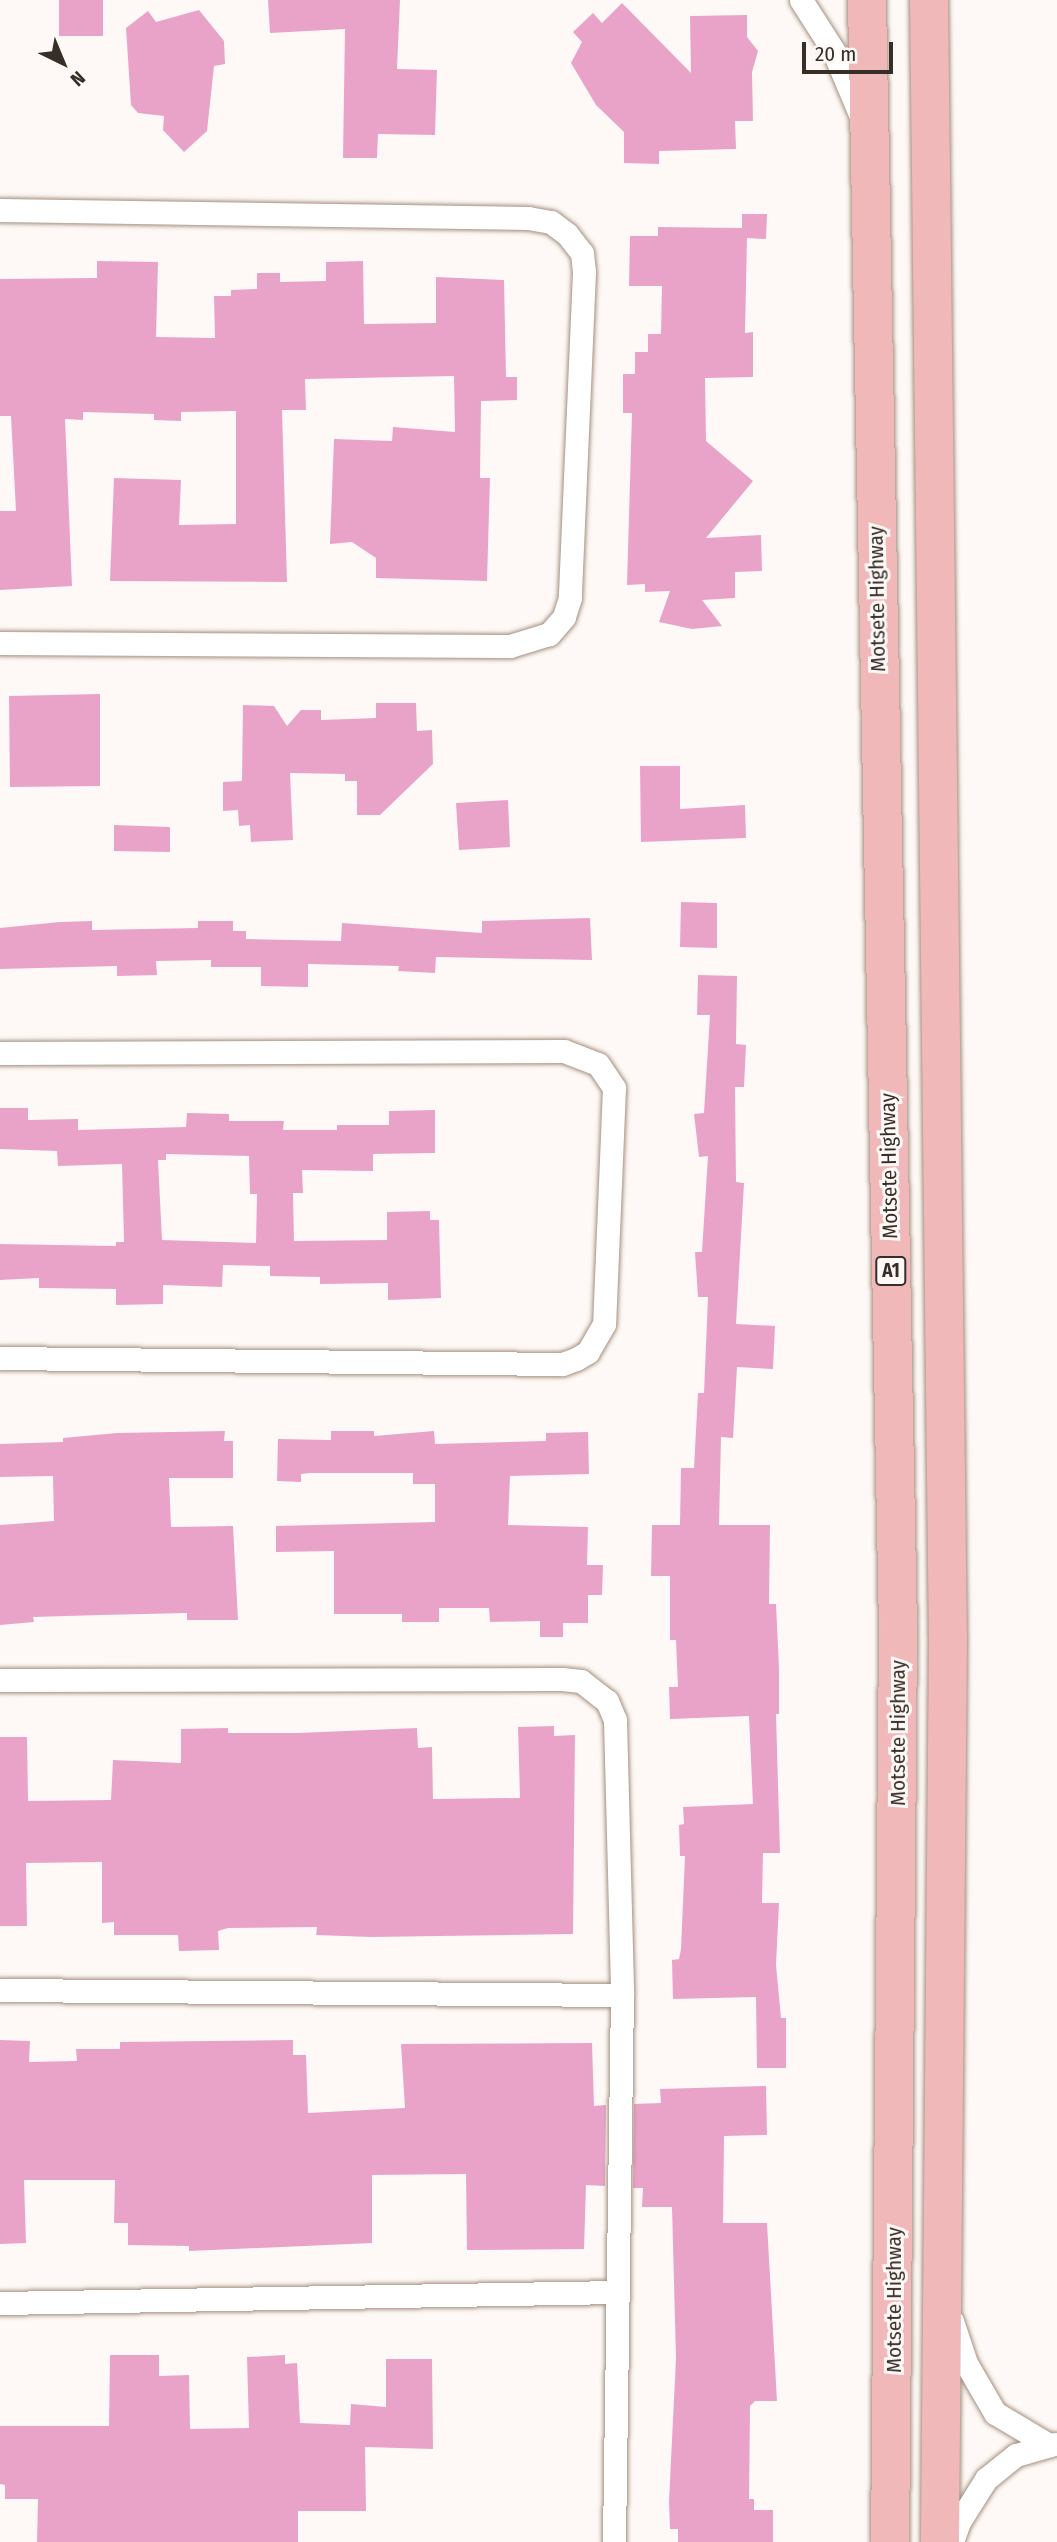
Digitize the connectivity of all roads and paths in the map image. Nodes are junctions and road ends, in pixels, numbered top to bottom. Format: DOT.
graph roads {
  1 [pos="801,0"];
  2 [pos="867,0"];
  3 [pos="929,0"];
  4 [pos="867,132"];
  5 [pos="0,210"];
  6 [pos="0,643"];
  7 [pos="0,1053"];
  8 [pos="0,1358"];
  9 [pos="0,1680"];
  10 [pos="0,1990"];
  11 [pos="622,1995"];
  12 [pos="615,2292"];
  13 [pos="944,2298"];
  14 [pos="0,2303"];
  15 [pos="1052,2444"];
  16 [pos="614,2542"];
  17 [pos="890,2542"];
  18 [pos="940,2542"];
  19 [pos="952,2542"];
  1 -- 4 [label="street"];
  2 -- 4 [label="highway, Motsete Highway / A1"];
  3 -- 13 [label="highway"];
  4 -- 17 [label="highway, Motsete Highway / A1"];
  5 -- 6 [label="street"];
  7 -- 8 [label="street"];
  9 -- 11 [label="street"];
  10 -- 11 [label="street"];
  11 -- 12 [label="street"];
  12 -- 14 [label="street"];
  12 -- 16 [label="street"];
  13 -- 15 [label="street"];
  13 -- 18 [label="highway"];
  15 -- 19 [label="street"];
}
